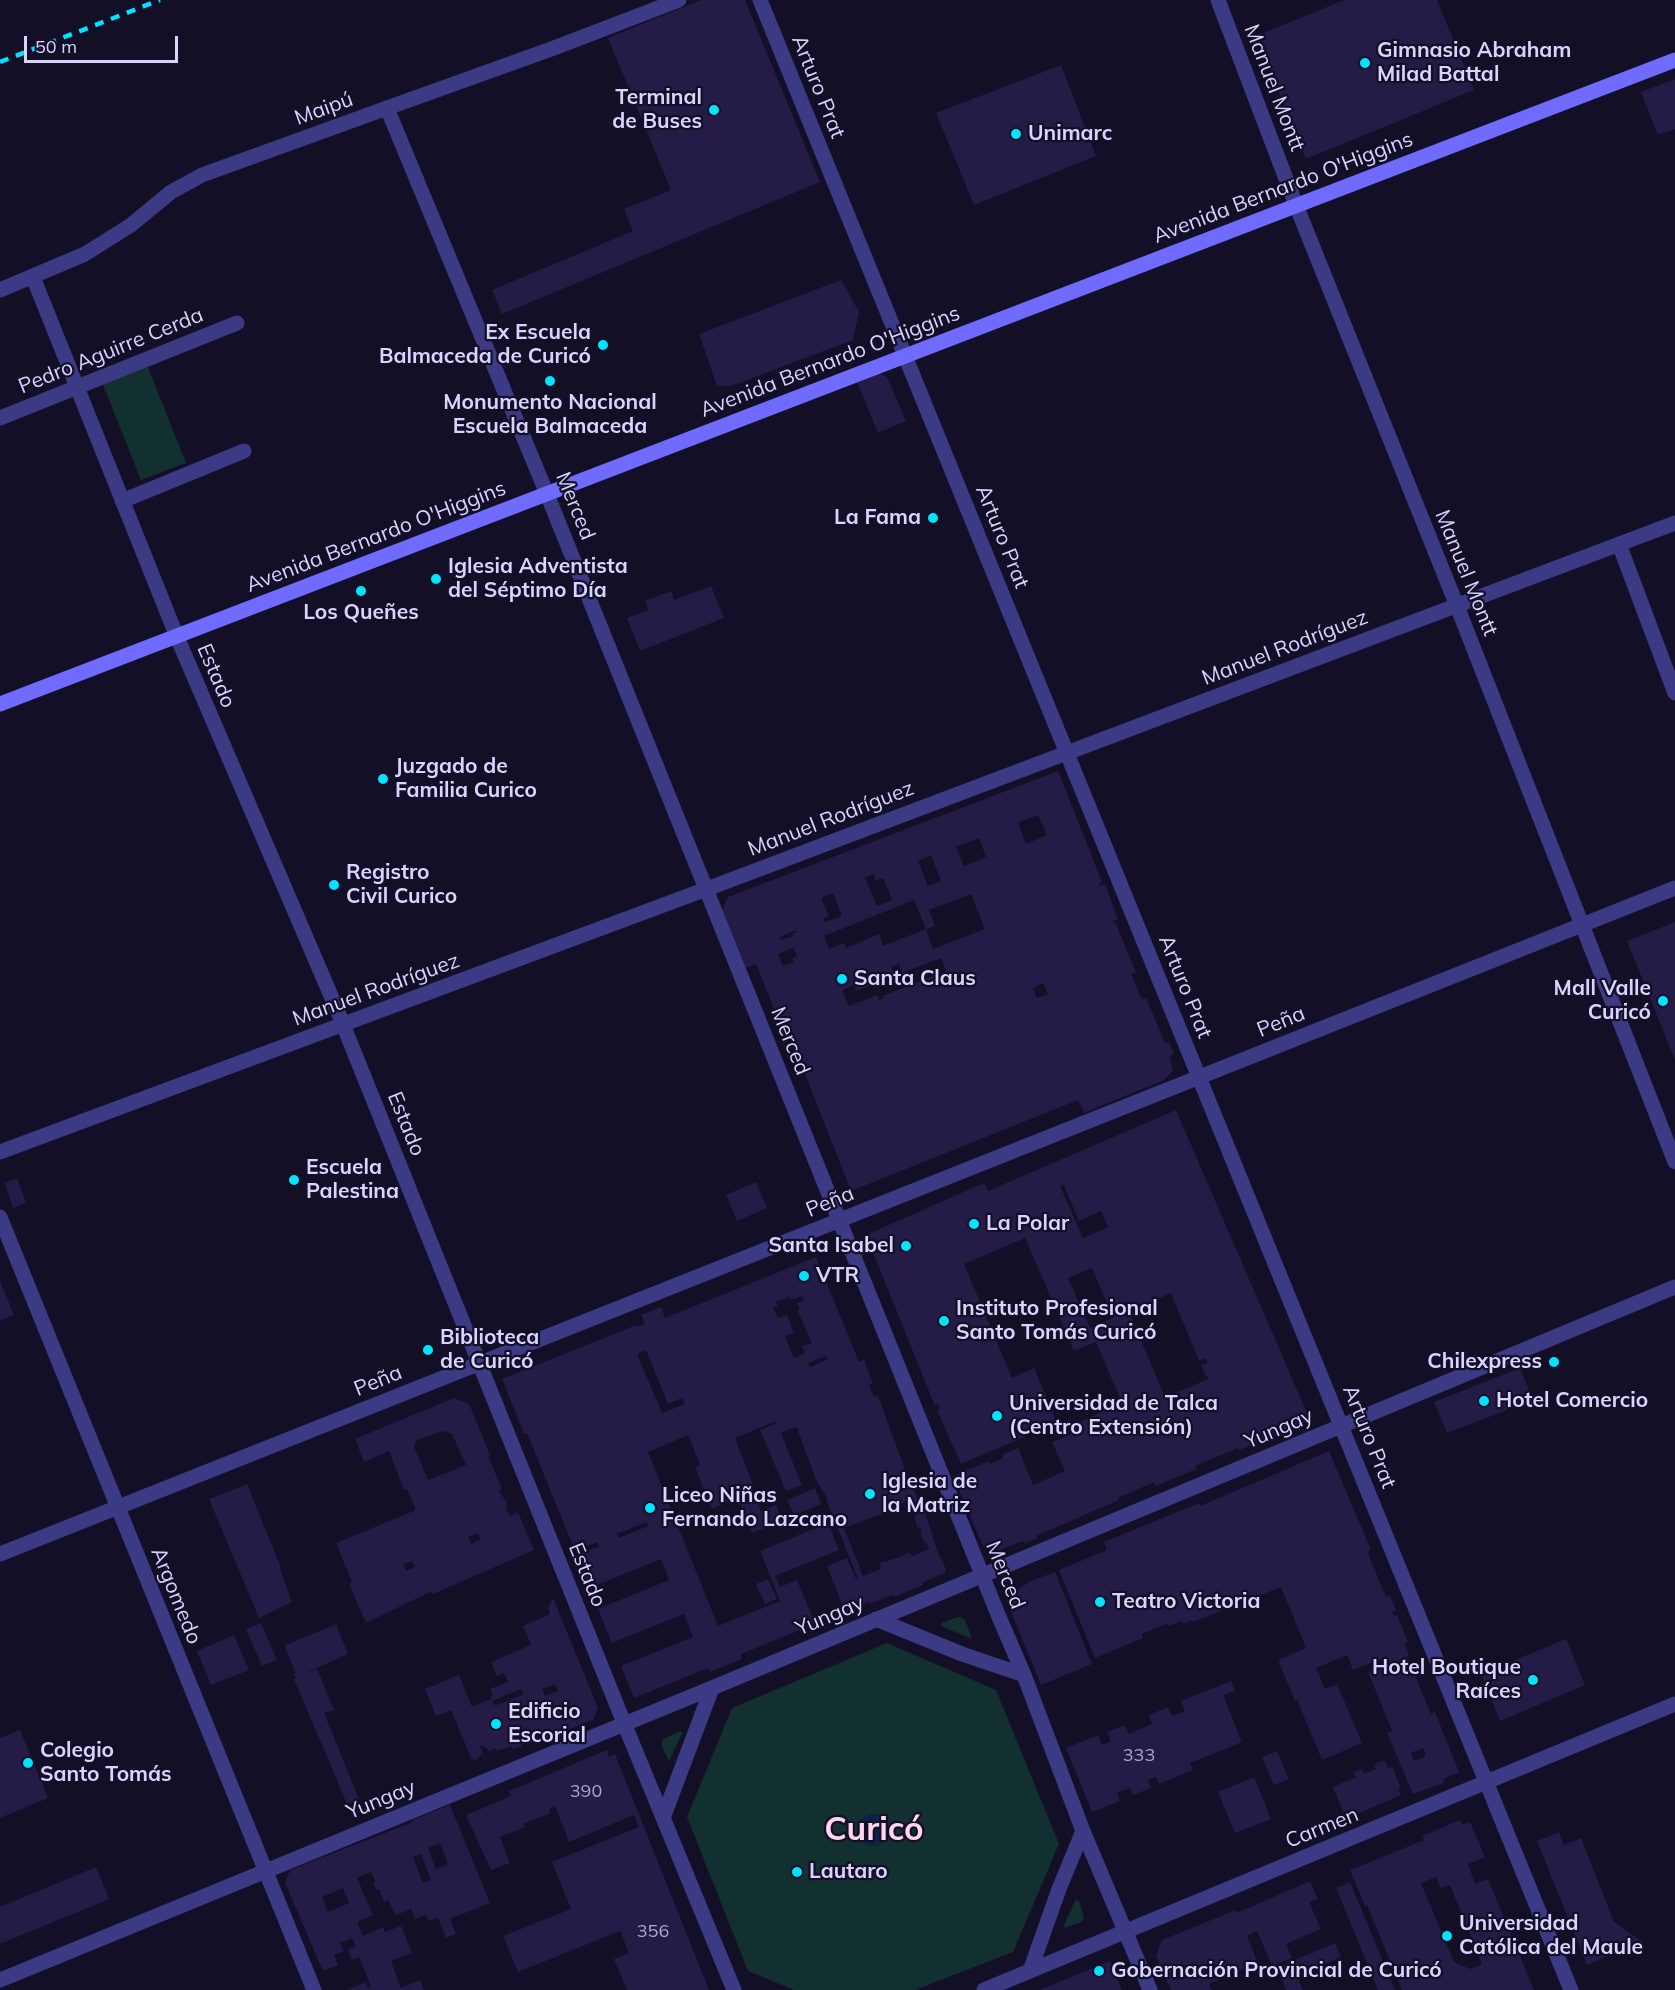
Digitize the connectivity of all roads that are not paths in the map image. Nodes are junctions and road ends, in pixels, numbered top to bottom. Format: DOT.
graph roads {
  1 [pos="679,0"];
  2 [pos="760,0"];
  3 [pos="1218,0"];
  4 [pos="1675,60"];
  5 [pos="387,108"];
  6 [pos="1296,206"];
  7 [pos="33,277"];
  8 [pos="0,290"];
  9 [pos="237,323"];
  10 [pos="905,356"];
  11 [pos="76,386"];
  12 [pos="0,418"];
  13 [pos="244,451"];
  14 [pos="548,494"];
  15 [pos="122,501"];
  16 [pos="1675,523"];
  17 [pos="1619,544"];
  18 [pos="1456,606"];
  19 [pos="177,637"];
  20 [pos="1675,693"];
  21 [pos="0,704"];
  22 [pos="1067,753"];
  23 [pos="1675,888"];
  24 [pos="706,889"];
  25 [pos="1582,925"];
  26 [pos="343,1024"];
  27 [pos="1199,1077"];
  28 [pos="0,1152"];
  29 [pos="1675,1162"];
  30 [pos="0,1217"];
  31 [pos="840,1220"];
  32 [pos="1675,1287"];
  33 [pos="480,1364"];
  34 [pos="1342,1426"];
  35 [pos="118,1507"];
  36 [pos="0,1554"];
  37 [pos="982,1575"];
  38 [pos="876,1619"];
  39 [pos="1024,1675"];
  40 [pos="712,1688"];
  41 [pos="1675,1704"];
  42 [pos="624,1723"];
  43 [pos="1487,1783"];
  44 [pos="663,1818"];
  45 [pos="1083,1831"];
  46 [pos="265,1870"];
  47 [pos="1126,1932"];
  48 [pos="1030,1971"];
  49 [pos="0,1980"];
  50 [pos="735,1989"];
  51 [pos="314,1990"];
  52 [pos="984,1990"];
  53 [pos="1150,1990"];
  54 [pos="1572,1990"];
  1 -- 5 [label="street, Maipú"];
  2 -- 10 [label="street, Arturo Prat"];
  3 -- 6 [label="street, Manuel Montt"];
  4 -- 6 [label="main road, Avenida Bernardo O'Higgins"];
  5 -- 7 [label="street, Maipú"];
  5 -- 14 [label="street, Merced"];
  6 -- 10 [label="main road, Avenida Bernardo O'Higgins"];
  6 -- 18 [label="street, Manuel Montt"];
  7 -- 8 [label="street, Maipú"];
  7 -- 11 [label="street, Estado"];
  9 -- 11 [label="street, Pedro Aguirre Cerda"];
  10 -- 14 [label="main road, Avenida Bernardo O'Higgins"];
  10 -- 22 [label="street, Arturo Prat"];
  11 -- 12 [label="street, Pedro Aguirre Cerda"];
  11 -- 15 [label="street, Estado"];
  13 -- 15 [label="street"];
  14 -- 19 [label="main road, Avenida Bernardo O'Higgins"];
  14 -- 24 [label="street, Merced"];
  15 -- 19 [label="street, Estado"];
  16 -- 17 [label="street, Manuel Rodríguez"];
  17 -- 18 [label="street, Manuel Rodríguez"];
  17 -- 20 [label="street"];
  18 -- 22 [label="street, Manuel Rodríguez"];
  18 -- 25 [label="street, Manuel Montt"];
  19 -- 21 [label="main road, Avenida Bernardo O'Higgins"];
  19 -- 26 [label="street, Estado"];
  22 -- 24 [label="street, Manuel Rodríguez"];
  22 -- 27 [label="street, Arturo Prat"];
  23 -- 25 [label="street, Peña"];
  24 -- 26 [label="street, Manuel Rodríguez"];
  24 -- 31 [label="street, Merced"];
  25 -- 27 [label="street, Peña"];
  25 -- 29 [label="street, Manuel Montt"];
  26 -- 28 [label="street, Manuel Rodríguez"];
  26 -- 33 [label="street, Estado"];
  27 -- 31 [label="street, Peña"];
  27 -- 34 [label="street, Arturo Prat"];
  30 -- 35 [label="street, Argomedo"];
  31 -- 33 [label="street, Peña"];
  31 -- 37 [label="street, Merced"];
  32 -- 34 [label="street, Yungay"];
  33 -- 35 [label="street, Peña"];
  33 -- 42 [label="street, Estado"];
  34 -- 37 [label="street, Yungay"];
  34 -- 43 [label="street, Arturo Prat"];
  35 -- 36 [label="street, Peña"];
  35 -- 46 [label="street, Argomedo"];
  37 -- 38 [label="street, Yungay"];
  37 -- 39 [label="street, Merced"];
  38 -- 39 [label="street"];
  38 -- 40 [label="street, Yungay"];
  39 -- 45 [label="street, Merced"];
  40 -- 42 [label="street, Yungay"];
  40 -- 44 [label="street"];
  41 -- 43 [label="street, Carmen"];
  42 -- 44 [label="street, Estado"];
  42 -- 46 [label="street, Yungay"];
  43 -- 47 [label="street, Carmen"];
  43 -- 54 [label="street, Arturo Prat"];
  44 -- 50 [label="street, Estado"];
  45 -- 47 [label="street, Merced"];
  45 -- 48 [label="street"];
  46 -- 49 [label="street, Yungay"];
  46 -- 51 [label="street, Argomedo"];
  47 -- 48 [label="street, Carmen"];
  47 -- 53 [label="street, Merced"];
  48 -- 52 [label="street, Carmen"];
}
